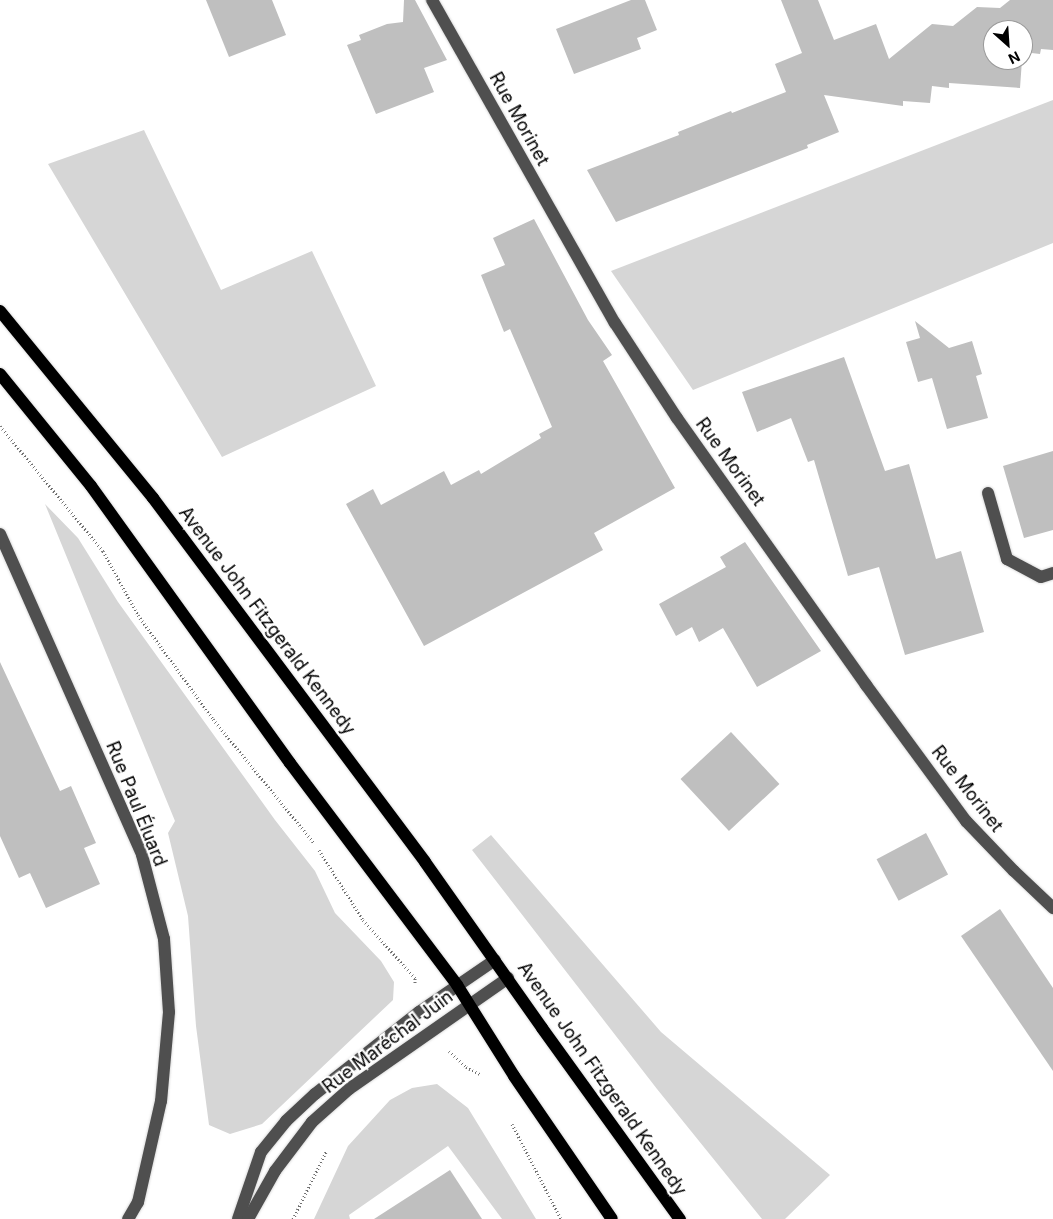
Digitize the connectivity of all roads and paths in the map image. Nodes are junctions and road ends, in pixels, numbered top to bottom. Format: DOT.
graph roads {
  1 [pos="432,0"];
  2 [pos="0,311"];
  3 [pos="0,374"];
  4 [pos="0,426"];
  5 [pos="988,493"];
  6 [pos="0,534"];
  7 [pos="1053,573"];
  8 [pos="1053,908"];
  9 [pos="495,960"];
  10 [pos="508,978"];
  11 [pos="457,985"];
  12 [pos="469,1003"];
  13 [pos="419,1012"];
  14 [pos="429,1031"];
  15 [pos="488,1078"];
  16 [pos="511,1122"];
  17 [pos="331,1145"];
  18 [pos="128,1219"];
  19 [pos="238,1219"];
  20 [pos="248,1219"];
  21 [pos="293,1219"];
  22 [pos="561,1219"];
  23 [pos="612,1219"];
  24 [pos="680,1219"];
  1 -- 8 [label="street, Rue Morinet"];
  2 -- 9 [label="main road, Avenue John Fitzgerald Kennedy"];
  3 -- 11 [label="main road"];
  4 -- 13 [label="path"];
  5 -- 7 [label="street"];
  6 -- 18 [label="street, Rue Paul Éluard"];
  9 -- 10 [label="main road, Avenue John Fitzgerald Kennedy"];
  9 -- 11 [label="street, Avenue John Fitzgerald Kennedy"];
  10 -- 12 [label="street, Rue Maréchal Juin"];
  10 -- 24 [label="main road, Avenue John Fitzgerald Kennedy"];
  11 -- 12 [label="main road"];
  11 -- 13 [label="street, Rue Maréchal Juin"];
  12 -- 14 [label="street, Rue Maréchal Juin"];
  12 -- 23 [label="main road"];
  13 -- 19 [label="street, Rue Maréchal Juin"];
  14 -- 15 [label="path"];
  14 -- 20 [label="street, Rue Maréchal Juin"];
  16 -- 22 [label="path"];
  17 -- 21 [label="path"];
}
